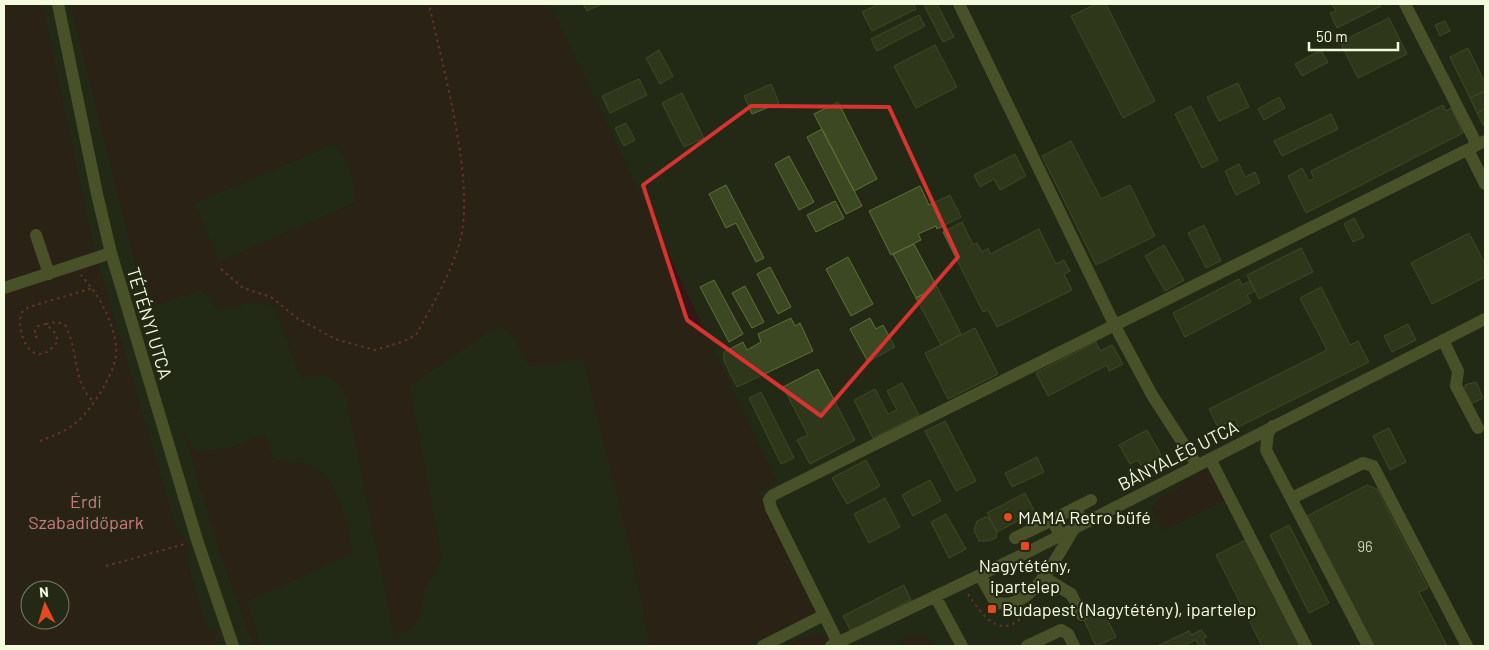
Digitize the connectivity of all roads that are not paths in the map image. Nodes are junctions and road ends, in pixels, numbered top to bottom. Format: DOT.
graph roads {
  1 [pos="58,4"];
  2 [pos="959,4"];
  3 [pos="1405,4"];
  4 [pos="1477,145"];
  5 [pos="1485,184"];
  6 [pos="36,234"];
  7 [pos="111,253"];
  8 [pos="49,274"];
  9 [pos="4,288"];
  10 [pos="1485,319"];
  11 [pos="1115,326"];
  12 [pos="1443,340"];
  13 [pos="1274,426"];
  14 [pos="1478,428"];
  15 [pos="1241,443"];
  16 [pos="1266,450"];
  17 [pos="1210,459"];
  18 [pos="1197,465"];
  19 [pos="1292,498"];
  20 [pos="1091,500"];
  21 [pos="1076,508"];
  22 [pos="1052,520"];
  23 [pos="1079,526"];
  24 [pos="1060,536"];
  25 [pos="1015,538"];
  26 [pos="980,576"];
  27 [pos="1043,577"];
  28 [pos="936,596"];
  29 [pos="824,615"];
  30 [pos="1082,615"];
  31 [pos="835,645"];
  32 [pos="232,646"];
  33 [pos="763,646"];
  34 [pos="962,646"];
  35 [pos="1027,646"];
  36 [pos="1074,646"];
  37 [pos="1306,646"];
  38 [pos="1368,646"];
  39 [pos="1467,646"];
  1 -- 7 [label="street, TÉTÉNYI UTCA"];
  2 -- 11 [label="street"];
  3 -- 4 [label="street"];
  4 -- 5 [label="street"];
  4 -- 11 [label="street"];
  6 -- 8 [label="street"];
  7 -- 8 [label="street"];
  7 -- 32 [label="street, TÉTÉNYI UTCA"];
  8 -- 9 [label="street"];
  10 -- 12 [label="street, BÁNYALÉG UTCA"];
  11 -- 18 [label="street"];
  11 -- 29 [label="street"];
  12 -- 13 [label="street, BÁNYALÉG UTCA"];
  12 -- 14 [label="street"];
  13 -- 15 [label="street, BÁNYALÉG UTCA"];
  13 -- 16 [label="street"];
  15 -- 16 [label="street"];
  15 -- 17 [label="street, BÁNYALÉG UTCA"];
  16 -- 19 [label="street"];
  17 -- 18 [label="street, BÁNYALÉG UTCA"];
  17 -- 37 [label="street"];
  18 -- 23 [label="street, BÁNYALÉG UTCA"];
  19 -- 38 [label="street"];
  19 -- 39 [label="street"];
  20 -- 21 [label="street"];
  21 -- 22 [label="street"];
  21 -- 23 [label="street"];
  22 -- 24 [label="street"];
  22 -- 25 [label="street"];
  23 -- 24 [label="street, BÁNYALÉG UTCA"];
  23 -- 27 [label="street"];
  24 -- 26 [label="street, BÁNYALÉG UTCA"];
  26 -- 27 [label="street"];
  26 -- 28 [label="street, BÁNYALÉG UTCA"];
  27 -- 30 [label="street"];
  28 -- 31 [label="street, BÁNYALÉG UTCA"];
  28 -- 34 [label="street"];
  29 -- 31 [label="street"];
  29 -- 33 [label="street"];
  35 -- 36 [label="street"];
}
